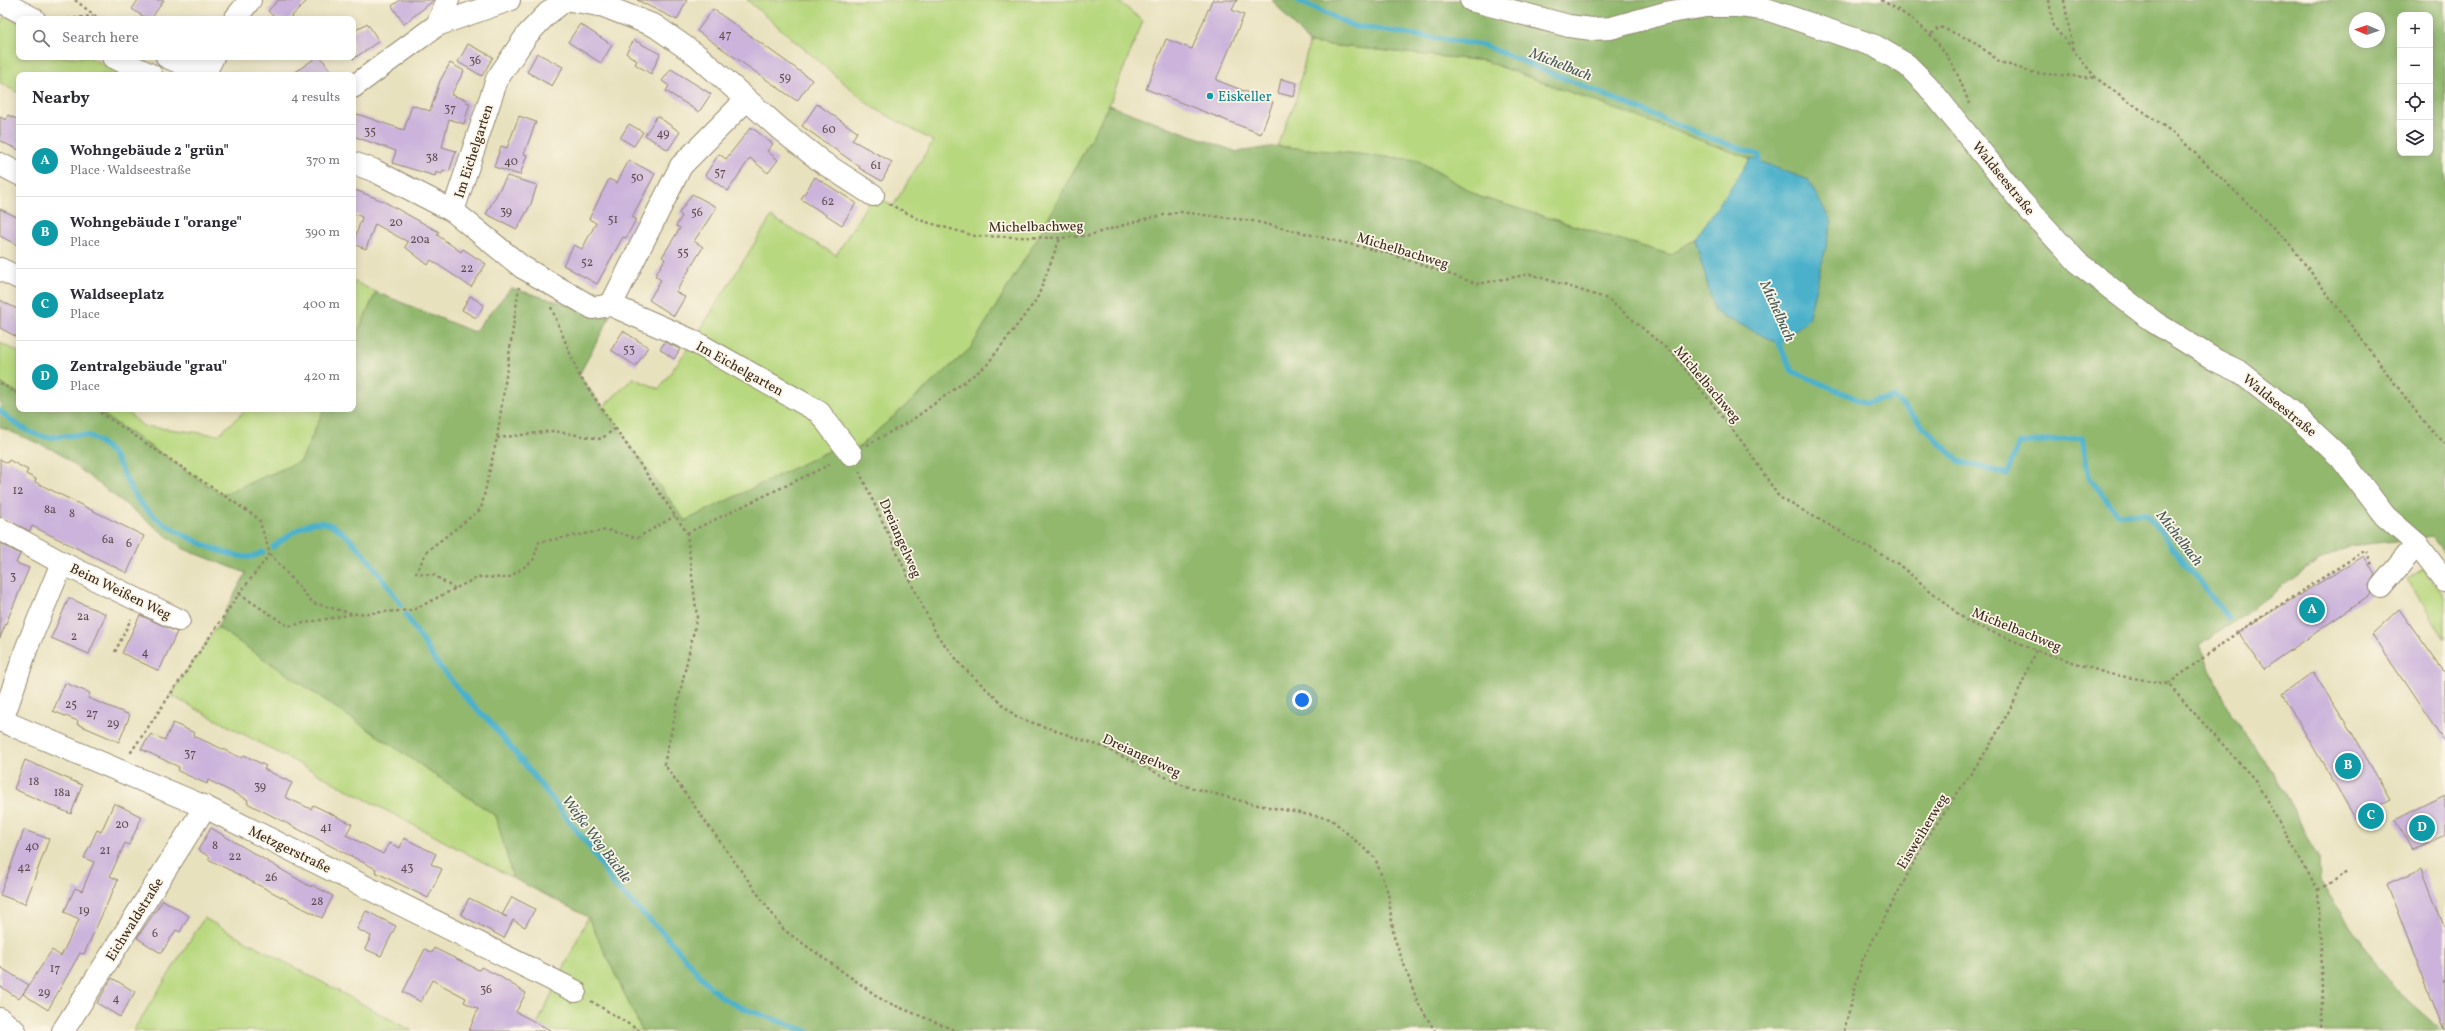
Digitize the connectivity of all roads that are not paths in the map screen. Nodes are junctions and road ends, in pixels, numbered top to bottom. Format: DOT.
graph roads {
  1 [pos="250,0"];
  2 [pos="448,0"];
  3 [pos="509,0"];
  4 [pos="565,0"];
  5 [pos="570,0"];
  6 [pos="1471,0"];
  7 [pos="0,1"];
  8 [pos="28,16"];
  9 [pos="237,16"];
  10 [pos="437,24"];
  11 [pos="119,60"];
  12 [pos="183,60"];
  13 [pos="209,65"];
  14 [pos="144,72"];
  15 [pos="356,85"];
  16 [pos="746,100"];
  17 [pos="0,164"];
  18 [pos="356,164"];
  19 [pos="16,172"];
  20 [pos="873,194"];
  21 [pos="453,211"];
  22 [pos="0,269"];
  23 [pos="16,277"];
  24 [pos="611,306"];
  25 [pos="851,454"];
  26 [pos="0,529"];
  27 [pos="2417,544"];
  28 [pos="62,562"];
  29 [pos="2445,581"];
  30 [pos="2382,587"];
  31 [pos="180,620"];
  32 [pos="1,720"];
  33 [pos="206,807"];
  34 [pos="575,991"];
  35 [pos="0,1019"];
  36 [pos="15,1031"];
  37 [pos="63,1031"];
  1 -- 9 [label="street"];
  2 -- 10 [label="street"];
  3 -- 10 [label="street"];
  4 -- 21 [label="street, Im Eichelgarten"];
  5 -- 16 [label="street"];
  6 -- 27 [label="street, Waldseestraße"];
  7 -- 8 [label="street"];
  10 -- 15 [label="street"];
  11 -- 14 [label="street"];
  12 -- 13 [label="street"];
  16 -- 20 [label="street"];
  16 -- 24 [label="street"];
  17 -- 19 [label="street"];
  18 -- 21 [label="street"];
  21 -- 24 [label="street, Im Eichelgarten"];
  22 -- 23 [label="street"];
  24 -- 25 [label="street, Im Eichelgarten"];
  26 -- 28 [label="street, Beim Weißen Weg"];
  27 -- 29 [label="street, Waldseestraße"];
  27 -- 30 [label="street"];
  28 -- 31 [label="street, Beim Weißen Weg"];
  28 -- 32 [label="street, Beim Weißen Weg"];
  32 -- 33 [label="street, Metzgerstraße"];
  33 -- 34 [label="street, Metzgerstraße"];
  33 -- 37 [label="street, Eichwaldstraße"];
  35 -- 36 [label="street"];
}
